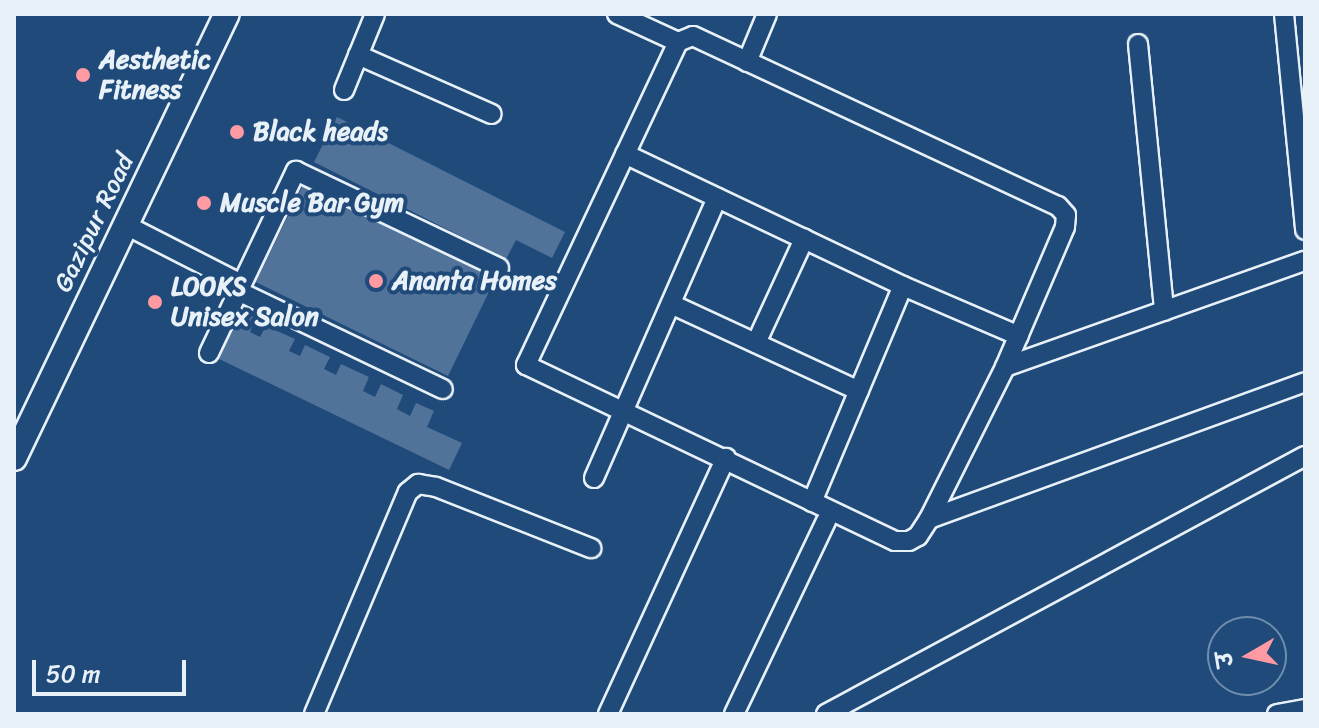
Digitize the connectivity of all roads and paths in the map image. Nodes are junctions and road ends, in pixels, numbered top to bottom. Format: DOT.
graph roads {
  1 [pos="227,14"];
  2 [pos="375,14"];
  3 [pos="617,14"];
  4 [pos="767,14"];
  5 [pos="1284,14"];
  6 [pos="678,42"];
  7 [pos="1138,44"];
  8 [pos="358,55"];
  9 [pos="747,62"];
  10 [pos="344,90"];
  11 [pos="492,114"];
  12 [pos="625,154"];
  13 [pos="717,198"];
  14 [pos="124,224"];
  15 [pos="1305,230"];
  16 [pos="804,239"];
  17 [pos="1305,261"];
  18 [pos="499,268"];
  19 [pos="903,286"];
  20 [pos="240,287"];
  21 [pos="671,304"];
  22 [pos="1164,311"];
  23 [pos="1019,336"];
  24 [pos="756,343"];
  25 [pos="209,353"];
  26 [pos="1005,367"];
  27 [pos="1305,382"];
  28 [pos="443,389"];
  29 [pos="859,391"];
  30 [pos="625,411"];
  31 [pos="1305,456"];
  32 [pos="14,458"];
  33 [pos="726,458"];
  34 [pos="594,478"];
  35 [pos="812,502"];
  36 [pos="929,519"];
  37 [pos="826,521"];
  38 [pos="591,548"];
  39 [pos="1305,709"];
  40 [pos="314,714"];
  41 [pos="608,714"];
  42 [pos="734,714"];
  43 [pos="826,714"];
  44 [pos="1277,714"];
  1 -- 14 [label="street, Gazipur Road"];
  2 -- 8 [label="street"];
  3 -- 6 [label="street"];
  4 -- 9 [label="street"];
  5 -- 15 [label="street"];
  6 -- 9 [label="street"];
  6 -- 12 [label="street"];
  7 -- 22 [label="street"];
  8 -- 10 [label="street"];
  8 -- 11 [label="street"];
  9 -- 23 [label="street"];
  12 -- 13 [label="street"];
  12 -- 30 [label="street"];
  13 -- 16 [label="street"];
  13 -- 21 [label="street"];
  14 -- 20 [label="street"];
  14 -- 32 [label="street, Gazipur Road"];
  16 -- 19 [label="street"];
  16 -- 24 [label="street"];
  17 -- 22 [label="street"];
  18 -- 20 [label="street"];
  19 -- 23 [label="street"];
  19 -- 29 [label="street"];
  20 -- 25 [label="street"];
  20 -- 28 [label="street"];
  21 -- 24 [label="street"];
  21 -- 30 [label="street"];
  22 -- 26 [label="street"];
  23 -- 26 [label="street"];
  24 -- 29 [label="street"];
  26 -- 36 [label="street"];
  27 -- 36 [label="street"];
  29 -- 35 [label="street"];
  30 -- 33 [label="street"];
  30 -- 34 [label="street"];
  31 -- 43 [label="street"];
  33 -- 35 [label="street"];
  33 -- 41 [label="street"];
  35 -- 36 [label="street"];
  37 -- 42 [label="street"];
  38 -- 40 [label="street"];
  39 -- 44 [label="street"];
}
